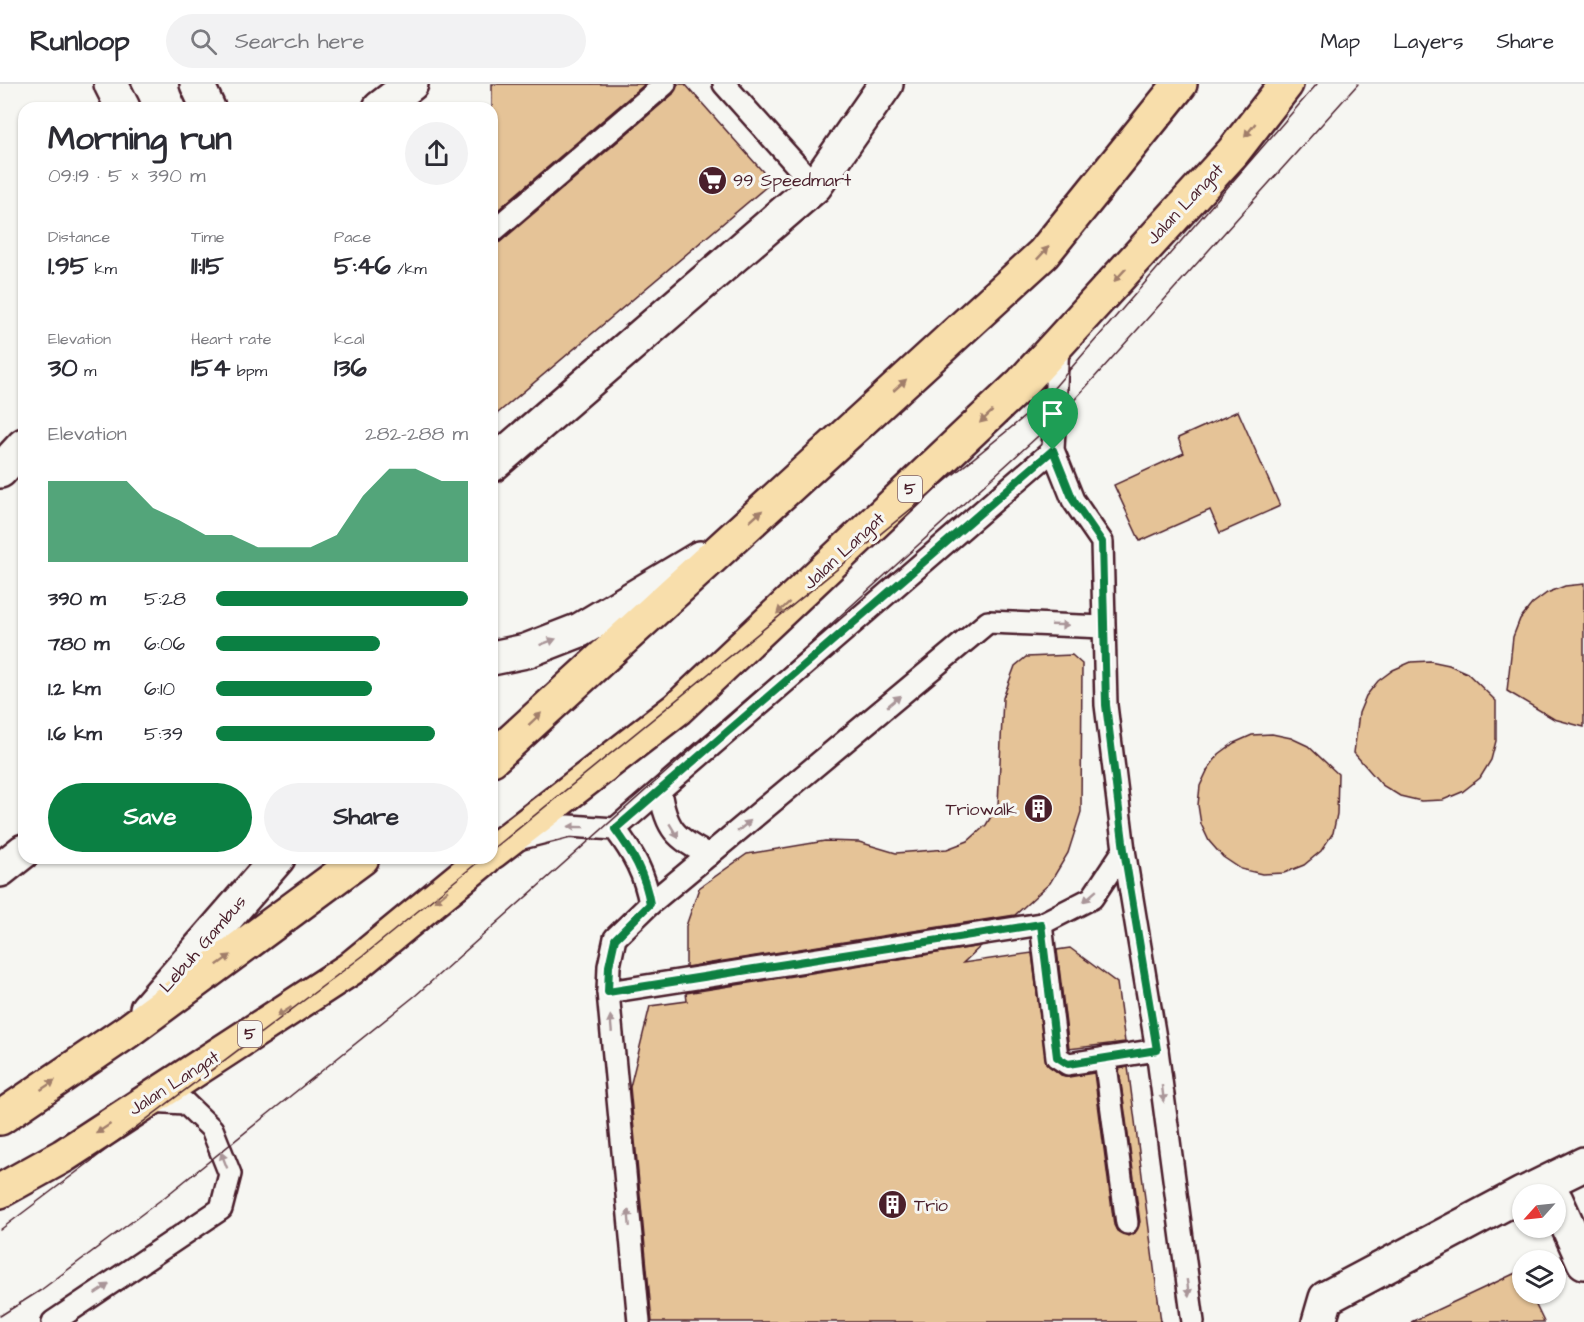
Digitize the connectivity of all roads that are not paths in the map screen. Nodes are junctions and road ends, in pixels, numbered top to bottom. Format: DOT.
graph roads {
  1 [pos="111,84"];
  2 [pos="196,84"];
  3 [pos="411,84"];
  4 [pos="665,84"];
  5 [pos="724,84"];
  6 [pos="886,84"];
  7 [pos="1180,84"];
  8 [pos="1286,84"];
  9 [pos="120,102"];
  10 [pos="205,102"];
  11 [pos="388,102"];
  12 [pos="815,186"];
  13 [pos="498,227"];
  14 [pos="1058,343"];
  15 [pos="1053,450"];
  16 [pos="18,452"];
  17 [pos="498,460"];
  18 [pos="0,471"];
  19 [pos="727,542"];
  20 [pos="1104,627"];
  21 [pos="498,657"];
  22 [pos="498,753"];
  23 [pos="660,791"];
  24 [pos="615,829"];
  25 [pos="498,847"];
  26 [pos="498,849"];
  27 [pos="1124,850"];
  28 [pos="709,855"];
  29 [pos="18,856"];
  30 [pos="273,864"];
  31 [pos="354,864"];
  32 [pos="477,864"];
  33 [pos="0,870"];
  34 [pos="650,904"];
  35 [pos="1041,924"];
  36 [pos="608,992"];
  37 [pos="128,1031"];
  38 [pos="1157,1050"];
  39 [pos="1105,1058"];
  40 [pos="148,1101"];
  41 [pos="0,1118"];
  42 [pos="1584,1164"];
  43 [pos="1554,1184"];
  44 [pos="0,1191"];
  45 [pos="1512,1208"];
  46 [pos="1127,1223"];
  47 [pos="1566,1234"];
  48 [pos="1584,1262"];
  49 [pos="1323,1310"];
  50 [pos="53,1322"];
  51 [pos="639,1322"];
  52 [pos="1193,1322"];
  1 -- 9 [label="street"];
  2 -- 10 [label="street"];
  3 -- 11 [label="street"];
  4 -- 13 [label="lane"];
  5 -- 12 [label="lane"];
  6 -- 12 [label="street"];
  19 -- 7 [label="highway, one-way"];
  8 -- 14 [label="highway, Jalan Langat / 5, one-way"];
  12 -- 17 [label="street"];
  14 -- 15 [label="lane"];
  14 -- 25 [label="highway, Jalan Langat / 5, one-way"];
  15 -- 20 [label="lane"];
  15 -- 23 [label="lane"];
  16 -- 18 [label="street"];
  21 -- 19 [label="street, one-way"];
  22 -- 19 [label="highway, one-way"];
  20 -- 27 [label="lane"];
  28 -- 20 [label="lane, one-way"];
  23 -- 24 [label="lane"];
  23 -- 28 [label="lane, one-way"];
  24 -- 26 [label="lane, one-way"];
  24 -- 34 [label="lane"];
  27 -- 35 [label="lane, one-way"];
  27 -- 38 [label="lane"];
  28 -- 34 [label="lane"];
  29 -- 33 [label="street"];
  30 -- 37 [label="street, Lebuh Gambus"];
  37 -- 31 [label="highway, one-way"];
  32 -- 40 [label="highway, Jalan Langat / 5, one-way"];
  34 -- 36 [label="lane"];
  35 -- 36 [label="lane"];
  35 -- 39 [label="lane"];
  51 -- 36 [label="lane, one-way"];
  41 -- 37 [label="highway, one-way"];
  38 -- 39 [label="lane"];
  38 -- 52 [label="lane, one-way"];
  39 -- 46 [label="lane"];
  40 -- 44 [label="highway, Jalan Langat / 5, one-way"];
  50 -- 40 [label="lane, one-way"];
  42 -- 43 [label="street"];
  45 -- 49 [label="street"];
  47 -- 48 [label="street"];
}
